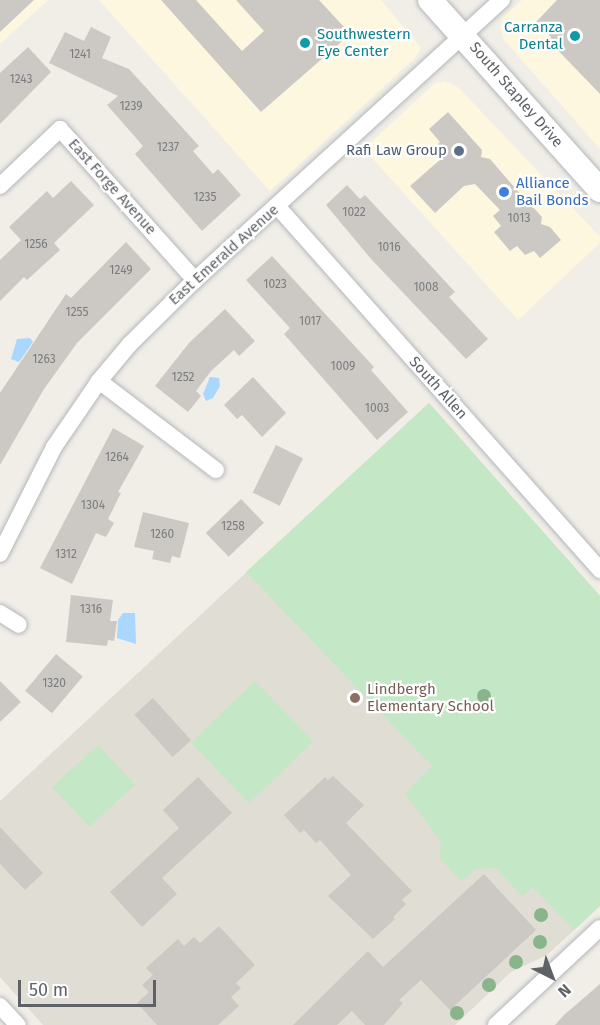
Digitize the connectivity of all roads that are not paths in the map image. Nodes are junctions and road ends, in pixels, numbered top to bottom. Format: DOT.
graph roads {
  1 [pos="430,0"];
  2 [pos="502,0"];
  3 [pos="463,35"];
  4 [pos="0,186"];
  5 [pos="600,190"];
  6 [pos="277,206"];
  7 [pos="195,280"];
  8 [pos="99,381"];
  9 [pos="216,470"];
  10 [pos="0,554"];
  11 [pos="600,570"];
  12 [pos="0,613"];
  13 [pos="19,625"];
  14 [pos="600,928"];
  15 [pos="0,1006"];
  16 [pos="18,1025"];
  17 [pos="496,1025"];
  1 -- 3 [label="main road, South Stapley Drive"];
  2 -- 3 [label="street, East Emerald Avenue"];
  3 -- 5 [label="main road, South Stapley Drive"];
  3 -- 6 [label="street, East Emerald Avenue"];
  4 -- 7 [label="street, East Forge Avenue"];
  6 -- 7 [label="street, East Emerald Avenue"];
  6 -- 11 [label="street, South Allen"];
  7 -- 8 [label="street, East Emerald Avenue"];
  8 -- 9 [label="street"];
  8 -- 10 [label="street, East Emerald Avenue"];
  12 -- 13 [label="street"];
  14 -- 17 [label="street"];
  15 -- 16 [label="street"];
}
